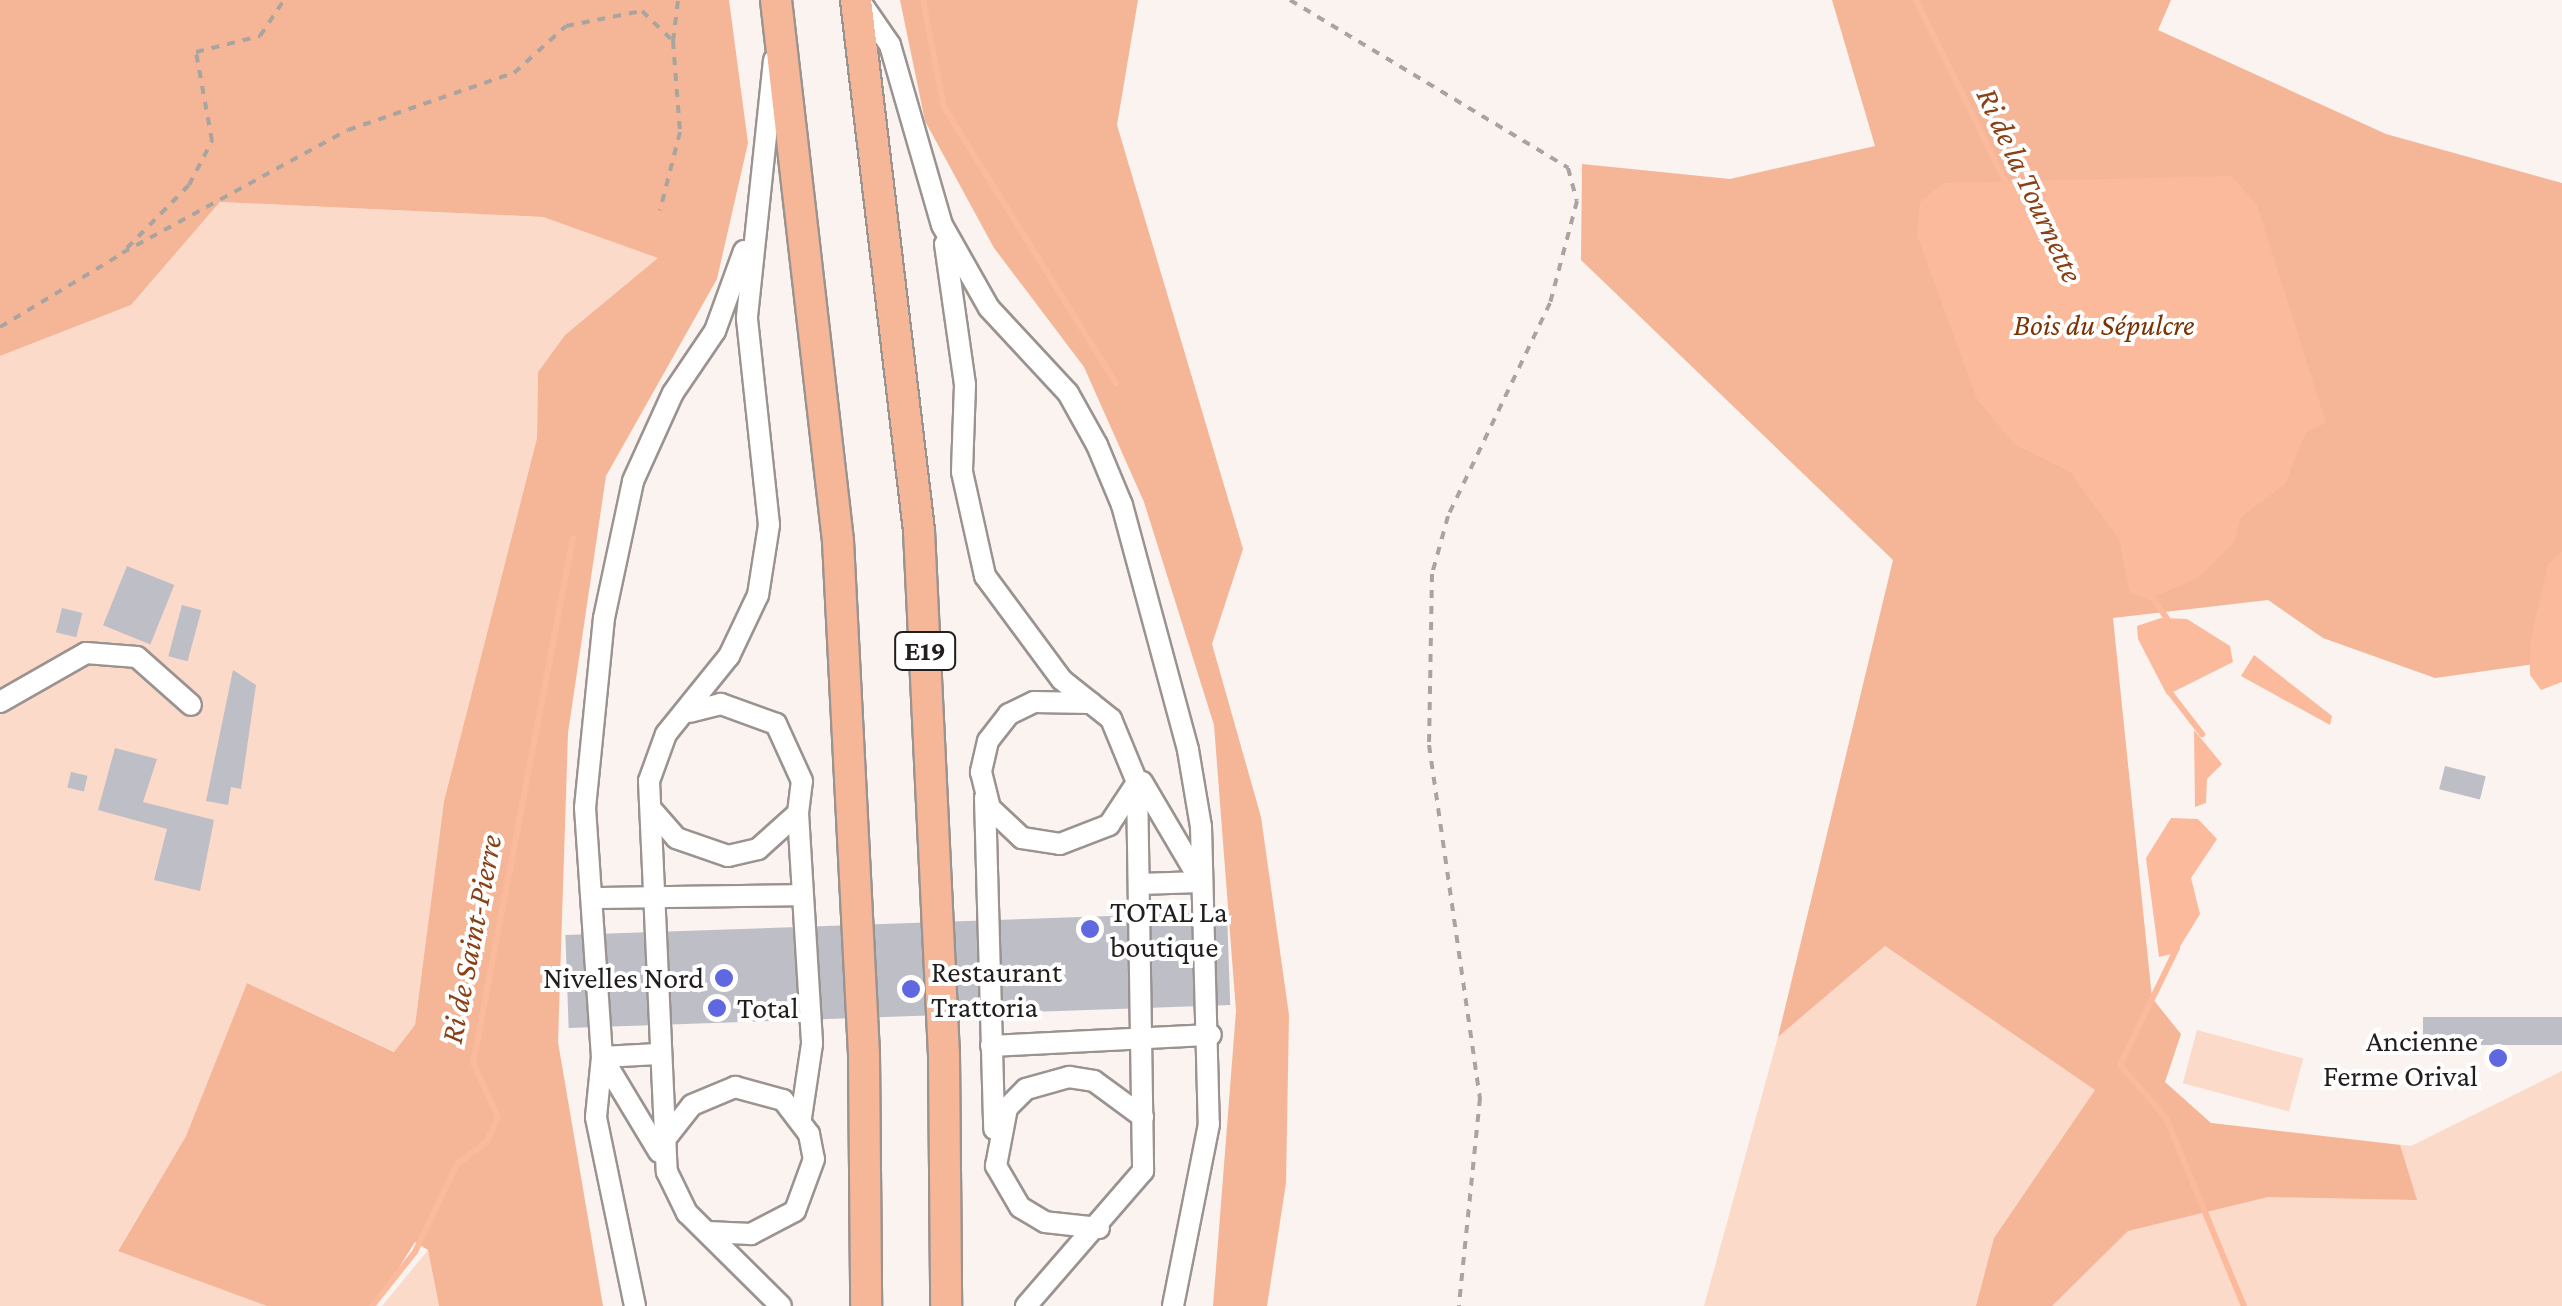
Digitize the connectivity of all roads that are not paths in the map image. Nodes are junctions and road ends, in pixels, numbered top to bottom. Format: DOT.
graph roads {
  1 [pos="857,0"];
  2 [pos="778,9"];
  3 [pos="942,225"];
  4 [pos="750,235"];
  5 [pos="0,702"];
  6 [pos="1093,703"];
  7 [pos="191,705"];
  8 [pos="690,712"];
  9 [pos="1136,774"];
  10 [pos="985,796"];
  11 [pos="651,808"];
  12 [pos="798,813"];
  13 [pos="1200,882"];
  14 [pos="1139,884"];
  15 [pos="801,895"];
  16 [pos="592,898"];
  17 [pos="651,898"];
  18 [pos="1210,1035"];
  19 [pos="1142,1040"];
  20 [pos="991,1046"];
  21 [pos="658,1054"];
  22 [pos="602,1057"];
  23 [pos="1143,1117"];
  24 [pos="801,1118"];
  25 [pos="995,1138"];
  26 [pos="662,1143"];
  27 [pos="667,1172"];
  28 [pos="1099,1228"];
  29 [pos="708,1232"];
  30 [pos="635,1306"];
  31 [pos="781,1306"];
  32 [pos="866,1306"];
  33 [pos="946,1306"];
  34 [pos="1026,1306"];
  35 [pos="1173,1306"];
  1 -- 3 [label="street"];
  1 -- 33 [label="highway, E19"];
  2 -- 4 [label="street"];
  2 -- 32 [label="highway"];
  3 -- 6 [label="street"];
  3 -- 13 [label="street"];
  4 -- 8 [label="street"];
  4 -- 16 [label="street"];
  5 -- 7 [label="street"];
  6 -- 9 [label="street"];
  6 -- 10 [label="street"];
  8 -- 11 [label="street"];
  8 -- 12 [label="street"];
  9 -- 10 [label="street"];
  9 -- 13 [label="street"];
  9 -- 14 [label="street"];
  10 -- 20 [label="street"];
  11 -- 12 [label="street"];
  11 -- 17 [label="street"];
  12 -- 15 [label="street"];
  13 -- 14 [label="street"];
  13 -- 18 [label="street"];
  14 -- 19 [label="street"];
  15 -- 17 [label="street"];
  15 -- 24 [label="street"];
  16 -- 17 [label="street"];
  16 -- 22 [label="street"];
  17 -- 21 [label="street"];
  18 -- 19 [label="street"];
  18 -- 35 [label="street"];
  19 -- 20 [label="street"];
  19 -- 23 [label="street"];
  20 -- 25 [label="street"];
  21 -- 22 [label="street"];
  21 -- 26 [label="street"];
  22 -- 27 [label="street"];
  22 -- 30 [label="street"];
  23 -- 25 [label="street"];
  23 -- 28 [label="street"];
  24 -- 26 [label="street"];
  24 -- 29 [label="street"];
  25 -- 28 [label="street"];
  26 -- 27 [label="street"];
  27 -- 29 [label="street"];
  28 -- 34 [label="street"];
  29 -- 31 [label="street"];
}
